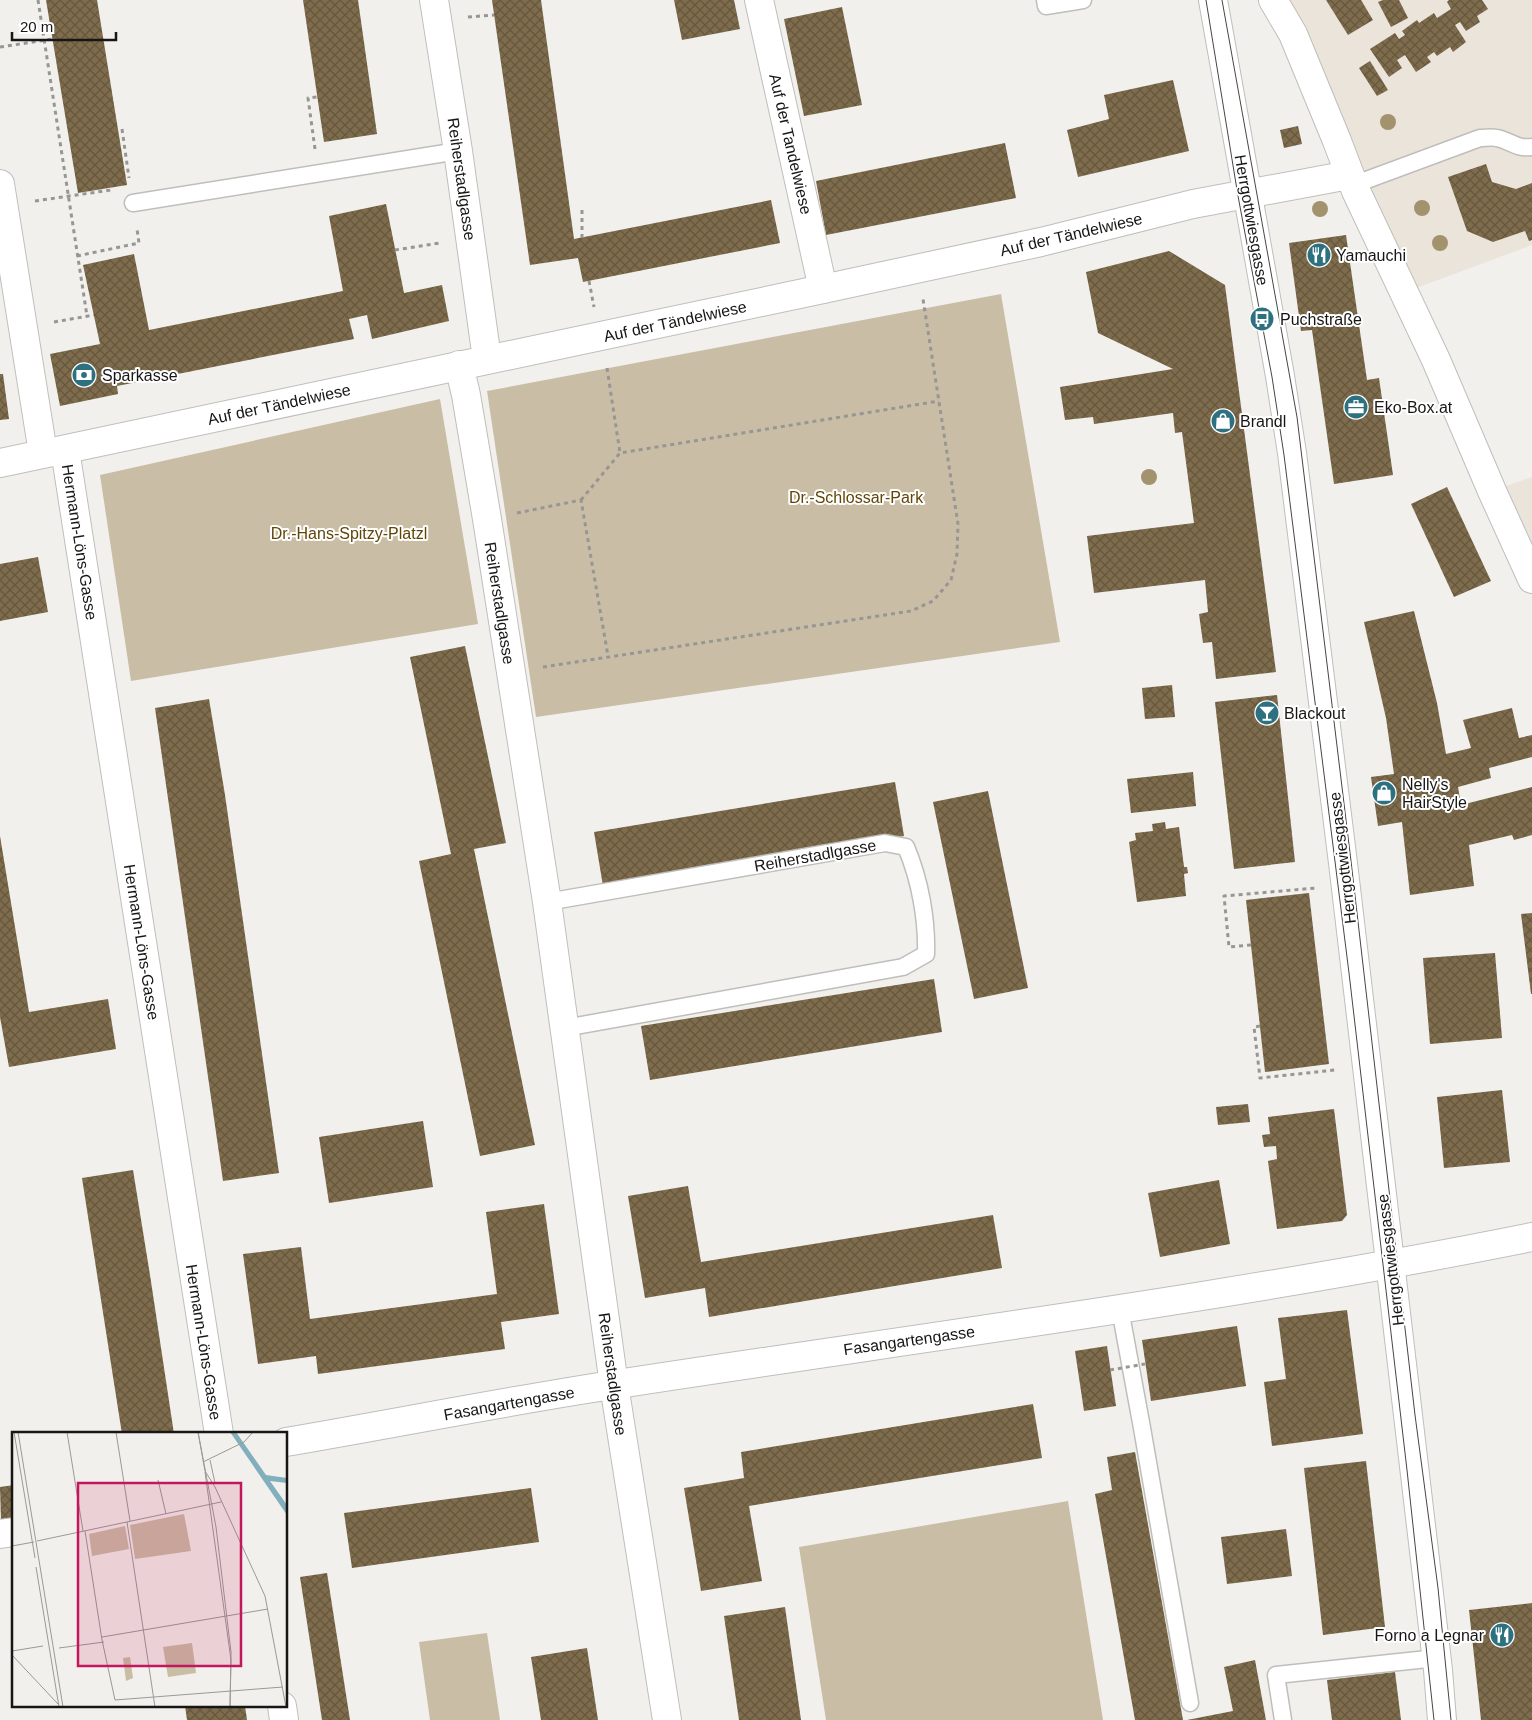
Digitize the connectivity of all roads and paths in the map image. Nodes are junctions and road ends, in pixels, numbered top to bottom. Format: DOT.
graph roads {
  1 [pos="38,0"];
  2 [pos="434,0"];
  3 [pos="759,0"];
  4 [pos="1045,0"];
  5 [pos="1084,0"];
  6 [pos="1213,0"];
  7 [pos="1273,0"];
  8 [pos="1285,0"];
  9 [pos="494,15"];
  10 [pos="467,17"];
  11 [pos="1293,34"];
  12 [pos="53,39"];
  13 [pos="44,40"];
  14 [pos="0,47"];
  15 [pos="317,97"];
  16 [pos="122,129"];
  17 [pos="1532,147"];
  18 [pos="458,151"];
  19 [pos="319,174"];
  20 [pos="1351,180"];
  21 [pos="0,184"];
  22 [pos="1247,194"];
  23 [pos="131,195"];
  24 [pos="68,196"];
  25 [pos="32,202"];
  26 [pos="582,210"];
  27 [pos="582,238"];
  28 [pos="444,242"];
  29 [pos="395,250"];
  30 [pos="77,256"];
  31 [pos="589,281"];
  32 [pos="823,289"];
  33 [pos="923,299"];
  34 [pos="594,307"];
  35 [pos="94,315"];
  36 [pos="87,316"];
  37 [pos="50,323"];
  38 [pos="487,359"];
  39 [pos="459,365"];
  40 [pos="606,365"];
  41 [pos="939,401"];
  42 [pos="54,451"];
  43 [pos="620,454"];
  44 [pos="0,463"];
  45 [pos="581,500"];
  46 [pos="510,514"];
  47 [pos="1531,576"];
  48 [pos="608,656"];
  49 [pos="541,667"];
  50 [pos="1319,888"];
  51 [pos="547,902"];
  52 [pos="1251,945"];
  53 [pos="1260,1026"];
  54 [pos="565,1028"];
  55 [pos="1338,1070"];
  56 [pos="1532,1237"];
  57 [pos="1390,1265"];
  58 [pos="1120,1309"];
  59 [pos="1146,1364"];
  60 [pos="1110,1370"];
  61 [pos="614,1384"];
  62 [pos="219,1432"];
  63 [pos="288,1442"];
  64 [pos="1437,1658"];
  65 [pos="1190,1703"];
  66 [pos="667,1720"];
  67 [pos="1283,1720"];
  68 [pos="1442,1720"];
  1 -- 13 [label="path"];
  2 -- 18 [label="street, Reiherstadlgasse"];
  3 -- 32 [label="street, Auf der Tandelwiese"];
  4 -- 5 [label="lane"];
  6 -- 22 [label="street, Herrgottwiesgasse"];
  7 -- 11 [label="street"];
  8 -- 11 [label="street"];
  9 -- 10 [label="path"];
  11 -- 20 [label="street"];
  12 -- 13 [label="path"];
  13 -- 14 [label="path"];
  13 -- 24 [label="path"];
  15 -- 19 [label="path"];
  16 -- 23 [label="path"];
  17 -- 20 [label="lane"];
  18 -- 19 [label="lane"];
  18 -- 38 [label="street, Reiherstadlgasse"];
  19 -- 23 [label="lane"];
  20 -- 22 [label="street, Auf der Tändelwiese"];
  20 -- 47 [label="street"];
  21 -- 42 [label="street, Hermann-Löns-Gasse"];
  22 -- 32 [label="street, Auf der Tändelwiese"];
  22 -- 57 [label="street, Herrgottwiesgasse"];
  23 -- 24 [label="path"];
  23 -- 30 [label="path"];
  24 -- 25 [label="path"];
  24 -- 30 [label="path"];
  26 -- 27 [label="path"];
  28 -- 29 [label="path"];
  30 -- 36 [label="path"];
  31 -- 34 [label="path"];
  32 -- 38 [label="street, Auf der Tändelwiese"];
  33 -- 41 [label="path"];
  35 -- 36 [label="path"];
  36 -- 37 [label="path"];
  38 -- 39 [label="street, Auf der Tändelwiese"];
  39 -- 42 [label="street, Auf der Tändelwiese"];
  39 -- 51 [label="street, Reiherstadlgasse"];
  40 -- 43 [label="path"];
  41 -- 43 [label="path"];
  41 -- 48 [label="path"];
  42 -- 44 [label="street, Auf der Tändelwiese"];
  42 -- 62 [label="street, Hermann-Löns-Gasse"];
  43 -- 45 [label="path"];
  45 -- 46 [label="path"];
  45 -- 48 [label="path"];
  48 -- 49 [label="path"];
  50 -- 52 [label="path"];
  51 -- 54 [label="street, Reiherstadlgasse"];
  51 -- 54 [label="lane, Reiherstadlgasse"];
  53 -- 55 [label="path"];
  54 -- 61 [label="street, Reiherstadlgasse"];
  56 -- 57 [label="street, Fasangartengasse"];
  57 -- 58 [label="street, Fasangartengasse"];
  57 -- 64 [label="street, Herrgottwiesgasse"];
  58 -- 61 [label="street, Fasangartengasse"];
  58 -- 65 [label="lane"];
  59 -- 60 [label="path, bridge"];
  61 -- 63 [label="street, Fasangartengasse"];
  61 -- 66 [label="street, Reiherstadlgasse"];
  64 -- 67 [label="lane"];
  64 -- 68 [label="street, Herrgottwiesgasse"];
}
